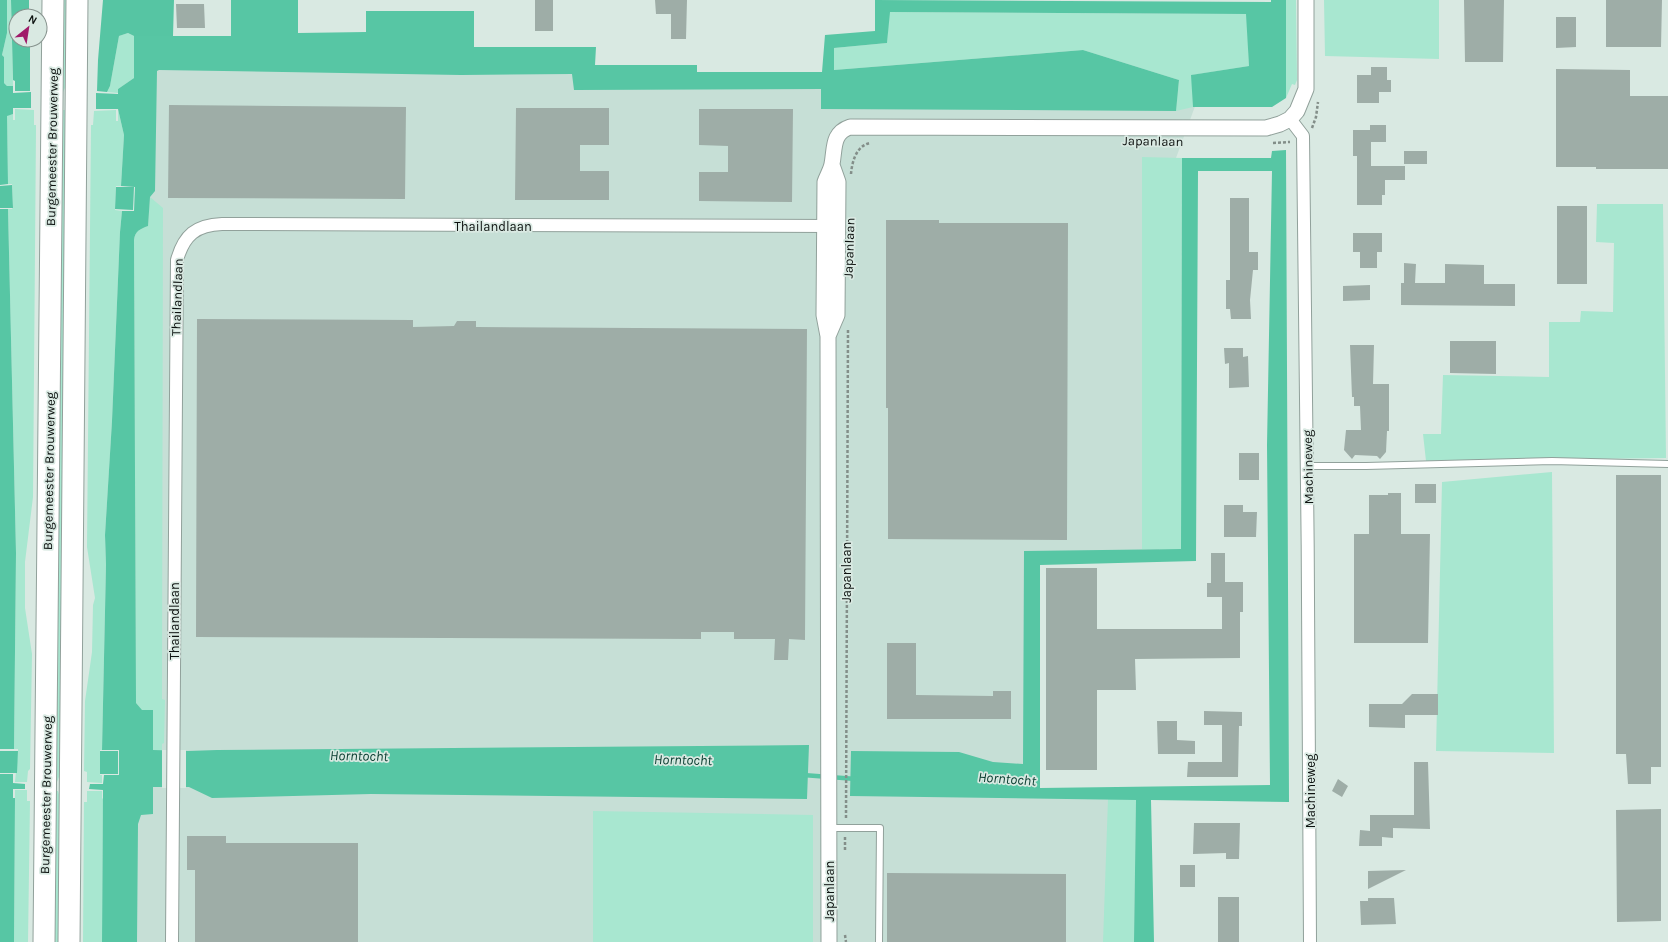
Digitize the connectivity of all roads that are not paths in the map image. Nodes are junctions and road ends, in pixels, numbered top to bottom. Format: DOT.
graph roads {
  1 [pos="40,0"];
  2 [pos="53,0"];
  3 [pos="77,0"];
  4 [pos="92,0"];
  5 [pos="1306,0"];
  6 [pos="77,64"];
  7 [pos="52,100"];
  8 [pos="1290,119"];
  9 [pos="831,226"];
  10 [pos="1668,464"];
  11 [pos="1308,466"];
  12 [pos="829,828"];
  13 [pos="44,942"];
  14 [pos="69,942"];
  15 [pos="172,942"];
  16 [pos="829,942"];
  17 [pos="879,942"];
  18 [pos="1310,942"];
  1 -- 7 [label="highway"];
  2 -- 7 [label="highway, Burgemeester Brouwerweg"];
  3 -- 6 [label="highway, Burgemeester Brouwerweg"];
  4 -- 6 [label="highway"];
  5 -- 8 [label="street"];
  6 -- 14 [label="highway, Burgemeester Brouwerweg"];
  7 -- 13 [label="highway, Burgemeester Brouwerweg"];
  8 -- 9 [label="street, Japanlaan"];
  8 -- 11 [label="street, Machineweg"];
  9 -- 12 [label="street, Japanlaan"];
  9 -- 15 [label="street, Thailandlaan"];
  10 -- 11 [label="lane"];
  11 -- 18 [label="street, Machineweg"];
  12 -- 16 [label="street, Japanlaan"];
  12 -- 17 [label="lane"];
}
